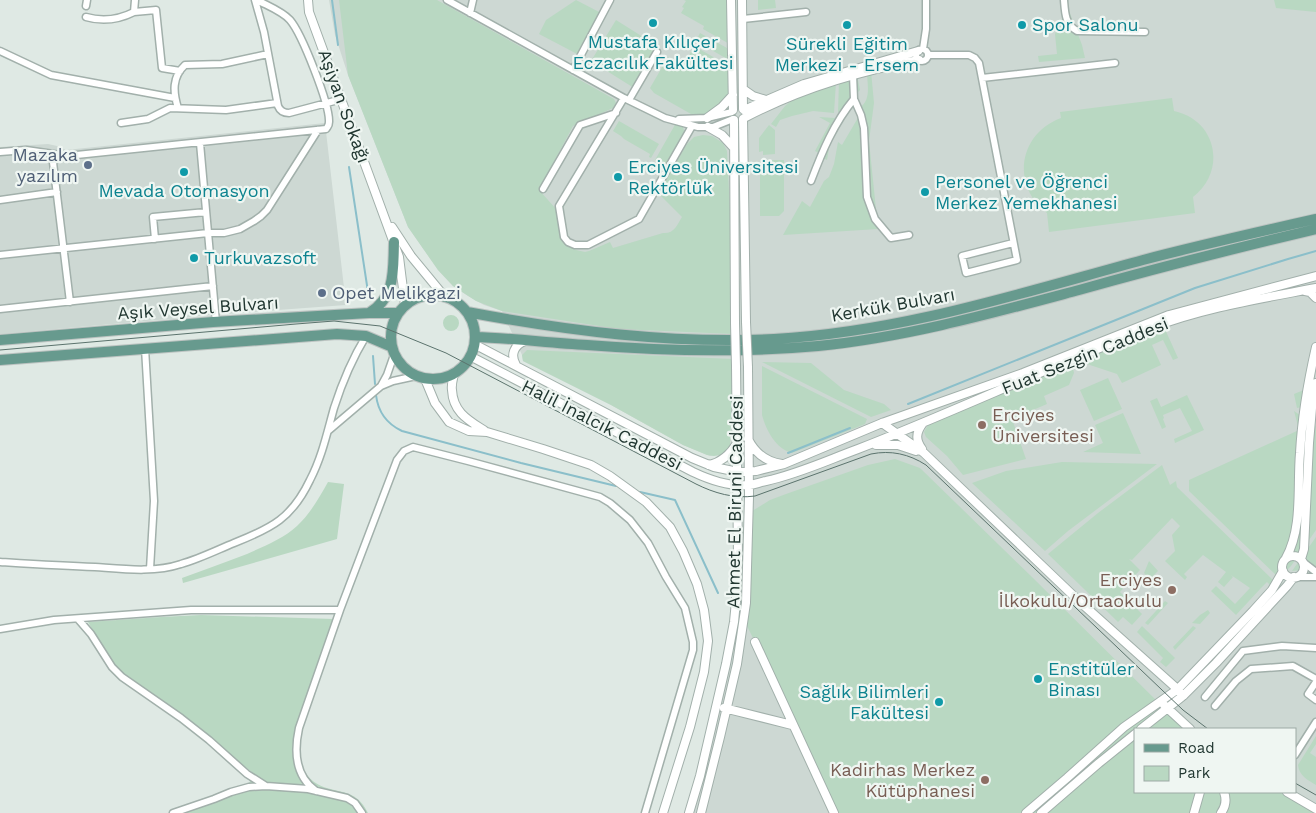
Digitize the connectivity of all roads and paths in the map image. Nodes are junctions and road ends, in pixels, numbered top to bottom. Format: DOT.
graph roads {
  1 [pos="135,0"];
  2 [pos="256,0"];
  3 [pos="308,0"];
  4 [pos="448,0"];
  5 [pos="473,0"];
  6 [pos="610,0"];
  7 [pos="731,0"];
  8 [pos="742,0"];
  9 [pos="926,0"];
  10 [pos="1064,0"];
  11 [pos="134,12"];
  12 [pos="806,12"];
  13 [pos="470,13"];
  14 [pos="86,17"];
  15 [pos="743,19"];
  16 [pos="1145,32"];
  17 [pos="920,50"];
  18 [pos="0,51"];
  19 [pos="657,52"];
  20 [pos="268,54"];
  21 [pos="928,55"];
  22 [pos="919,60"];
  23 [pos="1115,63"];
  24 [pos="573,70"];
  25 [pos="180,71"];
  26 [pos="853,75"];
  27 [pos="982,78"];
  28 [pos="743,90"];
  29 [pos="733,95"];
  30 [pos="175,98"];
  31 [pos="342,99"];
  32 [pos="627,99"];
  33 [pos="854,99"];
  34 [pos="766,100"];
  35 [pos="277,103"];
  36 [pos="326,103"];
  37 [pos="178,108"];
  38 [pos="616,113"];
  39 [pos="744,114"];
  40 [pos="733,115"];
  41 [pos="665,118"];
  42 [pos="707,118"];
  43 [pos="121,123"];
  44 [pos="692,126"];
  45 [pos="708,127"];
  46 [pos="318,130"];
  47 [pos="200,143"];
  48 [pos="734,148"];
  49 [pos="0,152"];
  50 [pos="52,154"];
  51 [pos="812,181"];
  52 [pos="543,189"];
  53 [pos="57,192"];
  54 [pos="0,200"];
  55 [pos="206,212"];
  56 [pos="384,212"];
  57 [pos="1316,219"];
  58 [pos="1316,229"];
  59 [pos="208,233"];
  60 [pos="909,235"];
  61 [pos="155,239"];
  62 [pos="394,242"];
  63 [pos="1013,243"];
  64 [pos="63,248"];
  65 [pos="0,255"];
  66 [pos="1316,276"];
  67 [pos="213,286"];
  68 [pos="1316,288"];
  69 [pos="1303,290"];
  70 [pos="444,296"];
  71 [pos="1316,298"];
  72 [pos="70,302"];
  73 [pos="0,309"];
  74 [pos="401,309"];
  75 [pos="369,312"];
  76 [pos="467,312"];
  77 [pos="216,322"];
  78 [pos="366,336"];
  79 [pos="0,340"];
  80 [pos="475,340"];
  81 [pos="525,340"];
  82 [pos="1316,347"];
  83 [pos="145,348"];
  84 [pos="393,351"];
  85 [pos="470,356"];
  86 [pos="0,360"];
  87 [pos="516,366"];
  88 [pos="454,374"];
  89 [pos="421,377"];
  90 [pos="1316,383"];
  91 [pos="381,386"];
  92 [pos="923,422"];
  93 [pos="882,423"];
  94 [pos="328,431"];
  95 [pos="487,432"];
  96 [pos="897,434"];
  97 [pos="748,439"];
  98 [pos="737,443"];
  99 [pos="864,447"];
  100 [pos="932,462"];
  101 [pos="784,464"];
  102 [pos="709,465"];
  103 [pos="738,472"];
  104 [pos="748,472"];
  105 [pos="738,485"];
  106 [pos="748,485"];
  107 [pos="1286,558"];
  108 [pos="1302,561"];
  109 [pos="0,562"];
  110 [pos="150,569"];
  111 [pos="1283,571"];
  112 [pos="1316,572"];
  113 [pos="1296,577"];
  114 [pos="1316,577"];
  115 [pos="340,610"];
  116 [pos="78,619"];
  117 [pos="0,629"];
  118 [pos="755,642"];
  119 [pos="1316,648"];
  120 [pos="1226,672"];
  121 [pos="1236,681"];
  122 [pos="1316,681"];
  123 [pos="1178,689"];
  124 [pos="1184,695"];
  125 [pos="1205,697"];
  126 [pos="1316,700"];
  127 [pos="1160,702"];
  128 [pos="716,706"];
  129 [pos="1216,706"];
  130 [pos="727,709"];
  131 [pos="1167,709"];
  132 [pos="1316,722"];
  133 [pos="792,725"];
  134 [pos="1142,728"];
  135 [pos="1189,728"];
  136 [pos="1134,735"];
  137 [pos="1296,753"];
  138 [pos="266,786"];
  139 [pos="316,791"];
  140 [pos="1200,793"];
  141 [pos="1224,793"];
  142 [pos="1289,793"];
  143 [pos="1316,808"];
  144 [pos="173,813"];
  145 [pos="362,813"];
  146 [pos="645,813"];
  147 [pos="663,813"];
  148 [pos="689,813"];
  149 [pos="701,813"];
  150 [pos="834,813"];
  151 [pos="1026,813"];
  152 [pos="1041,813"];
  153 [pos="1194,813"];
  154 [pos="1221,813"];
  1 -- 11 [label="street"];
  2 -- 20 [label="street"];
  2 -- 36 [label="street"];
  3 -- 31 [label="street, Aşiyan Sokağı"];
  4 -- 13 [label="street"];
  5 -- 13 [label="street"];
  6 -- 24 [label="street"];
  7 -- 29 [label="street"];
  8 -- 15 [label="street"];
  9 -- 17 [label="street"];
  10 -- 16 [label="street"];
  11 -- 14 [label="street"];
  11 -- 25 [label="street"];
  12 -- 15 [label="street"];
  13 -- 24 [label="street"];
  15 -- 28 [label="street"];
  17 -- 21 [label="street"];
  17 -- 22 [label="street"];
  17 -- 34 [label="street"];
  18 -- 30 [label="street"];
  19 -- 32 [label="street"];
  20 -- 25 [label="street"];
  20 -- 35 [label="street"];
  21 -- 22 [label="street"];
  21 -- 27 [label="street"];
  22 -- 26 [label="street"];
  23 -- 27 [label="street"];
  24 -- 32 [label="street"];
  25 -- 30 [label="street"];
  26 -- 33 [label="street"];
  26 -- 39 [label="street"];
  27 -- 63 [label="street"];
  28 -- 34 [label="street"];
  28 -- 39 [label="street"];
  29 -- 40 [label="street"];
  29 -- 42 [label="street"];
  30 -- 37 [label="street"];
  31 -- 36 [label="street"];
  31 -- 56 [label="street, Aşiyan Sokağı"];
  32 -- 38 [label="street"];
  32 -- 41 [label="street"];
  33 -- 51 [label="street"];
  33 -- 60 [label="street"];
  34 -- 39 [label="street"];
  35 -- 36 [label="street"];
  35 -- 37 [label="street"];
  36 -- 46 [label="street"];
  37 -- 43 [label="street"];
  38 -- 44 [label="street"];
  38 -- 52 [label="street"];
  39 -- 40 [label="street"];
  39 -- 40 [label="street"];
  39 -- 97 [label="street, Ahmet El Biruni Caddesi, bridge"];
  40 -- 42 [label="street"];
  40 -- 45 [label="street"];
  40 -- 48 [label="street"];
  41 -- 42 [label="street"];
  41 -- 44 [label="street"];
  44 -- 45 [label="street"];
  45 -- 48 [label="street"];
  46 -- 47 [label="street"];
  46 -- 59 [label="street"];
  47 -- 50 [label="street"];
  47 -- 55 [label="street"];
  48 -- 98 [label="street, Ahmet El Biruni Caddesi, bridge"];
  49 -- 50 [label="street"];
  50 -- 53 [label="street"];
  53 -- 54 [label="street"];
  53 -- 64 [label="street"];
  55 -- 59 [label="street"];
  55 -- 61 [label="street"];
  56 -- 62 [label="street, Aşiyan Sokağı"];
  56 -- 70 [label="street, Aşiyan Sokağı"];
  57 -- 76 [label="main road, Kerkük Bulvarı"];
  58 -- 81 [label="main road, Kerkük Bulvarı"];
  59 -- 61 [label="street"];
  59 -- 67 [label="street"];
  61 -- 64 [label="street"];
  62 -- 74 [label="street, Aşiyan Sokağı"];
  62 -- 75 [label="main road"];
  63 -- 63 [label="street"];
  64 -- 65 [label="street"];
  64 -- 72 [label="street"];
  66 -- 93 [label="street, Fuat Sezgin Caddesi"];
  67 -- 72 [label="street"];
  67 -- 77 [label="street"];
  68 -- 69 [label="street, Fuat Sezgin Caddesi"];
  69 -- 71 [label="street"];
  69 -- 92 [label="street, Fuat Sezgin Caddesi"];
  70 -- 74 [label="main road"];
  70 -- 76 [label="main road"];
  72 -- 73 [label="street"];
  74 -- 75 [label="main road, Aşık Veysel Bulvarı"];
  74 -- 84 [label="main road"];
  75 -- 77 [label="main road, Aşık Veysel Bulvarı"];
  76 -- 80 [label="main road"];
  77 -- 79 [label="main road, Aşık Veysel Bulvarı"];
  78 -- 83 [label="main road, Aşık Veysel Bulvarı"];
  78 -- 84 [label="main road, Aşık Veysel Bulvarı"];
  78 -- 94 [label="street"];
  80 -- 81 [label="main road, Kerkük Bulvarı"];
  80 -- 85 [label="main road"];
  80 -- 87 [label="street, Halil İnalcık Caddesi"];
  81 -- 87 [label="street"];
  82 -- 107 [label="street"];
  83 -- 86 [label="main road, Aşık Veysel Bulvarı"];
  83 -- 110 [label="street"];
  84 -- 89 [label="main road"];
  84 -- 91 [label="street"];
  85 -- 88 [label="main road"];
  85 -- 105 [label="street, Halil İnalcık Caddesi"];
  87 -- 102 [label="street, Halil İnalcık Caddesi"];
  88 -- 89 [label="main road"];
  88 -- 95 [label="street"];
  89 -- 91 [label="street"];
  89 -- 95 [label="street"];
  90 -- 108 [label="street"];
  91 -- 94 [label="street"];
  92 -- 96 [label="street, Fuat Sezgin Caddesi"];
  92 -- 100 [label="street"];
  93 -- 96 [label="street"];
  93 -- 101 [label="street, Fuat Sezgin Caddesi"];
  94 -- 110 [label="street"];
  95 -- 147 [label="street"];
  96 -- 99 [label="street, Fuat Sezgin Caddesi"];
  96 -- 100 [label="street"];
  97 -- 101 [label="street"];
  97 -- 104 [label="street, Ahmet El Biruni Caddesi"];
  98 -- 102 [label="street"];
  98 -- 103 [label="street, Ahmet El Biruni Caddesi"];
  99 -- 100 [label="street"];
  99 -- 106 [label="street, Fuat Sezgin Caddesi"];
  100 -- 123 [label="street"];
  101 -- 104 [label="street, Fuat Sezgin Caddesi"];
  102 -- 103 [label="street, Halil İnalcık Caddesi"];
  103 -- 104 [label="street, Halil İnalcık Caddesi"];
  103 -- 105 [label="street, Ahmet El Biruni Caddesi"];
  104 -- 106 [label="street, Ahmet El Biruni Caddesi"];
  105 -- 106 [label="street, Halil İnalcık Caddesi"];
  105 -- 128 [label="street, Ahmet El Biruni Caddesi"];
  106 -- 130 [label="street, Ahmet El Biruni Caddesi"];
  107 -- 108 [label="street"];
  107 -- 111 [label="street"];
  108 -- 112 [label="street"];
  108 -- 113 [label="street"];
  109 -- 110 [label="street"];
  111 -- 113 [label="street"];
  111 -- 123 [label="street"];
  113 -- 114 [label="street"];
  113 -- 124 [label="street"];
  115 -- 116 [label="street"];
  115 -- 139 [label="street"];
  115 -- 146 [label="street"];
  116 -- 117 [label="street"];
  116 -- 138 [label="street"];
  118 -- 133 [label="street"];
  119 -- 120 [label="street"];
  120 -- 121 [label="street"];
  120 -- 125 [label="street"];
  121 -- 122 [label="street"];
  121 -- 129 [label="street"];
  122 -- 126 [label="street"];
  123 -- 124 [label="street"];
  123 -- 127 [label="street"];
  124 -- 131 [label="street"];
  127 -- 131 [label="street"];
  127 -- 151 [label="street"];
  128 -- 130 [label="street"];
  128 -- 148 [label="street, Ahmet El Biruni Caddesi"];
  130 -- 133 [label="street"];
  130 -- 149 [label="street, Ahmet El Biruni Caddesi"];
  131 -- 134 [label="street"];
  131 -- 135 [label="street"];
  132 -- 137 [label="street"];
  133 -- 150 [label="street"];
  136 -- 152 [label="street"];
  138 -- 139 [label="street"];
  138 -- 144 [label="street"];
  139 -- 145 [label="street"];
  140 -- 153 [label="street"];
  141 -- 154 [label="street"];
  142 -- 143 [label="street"];
}
